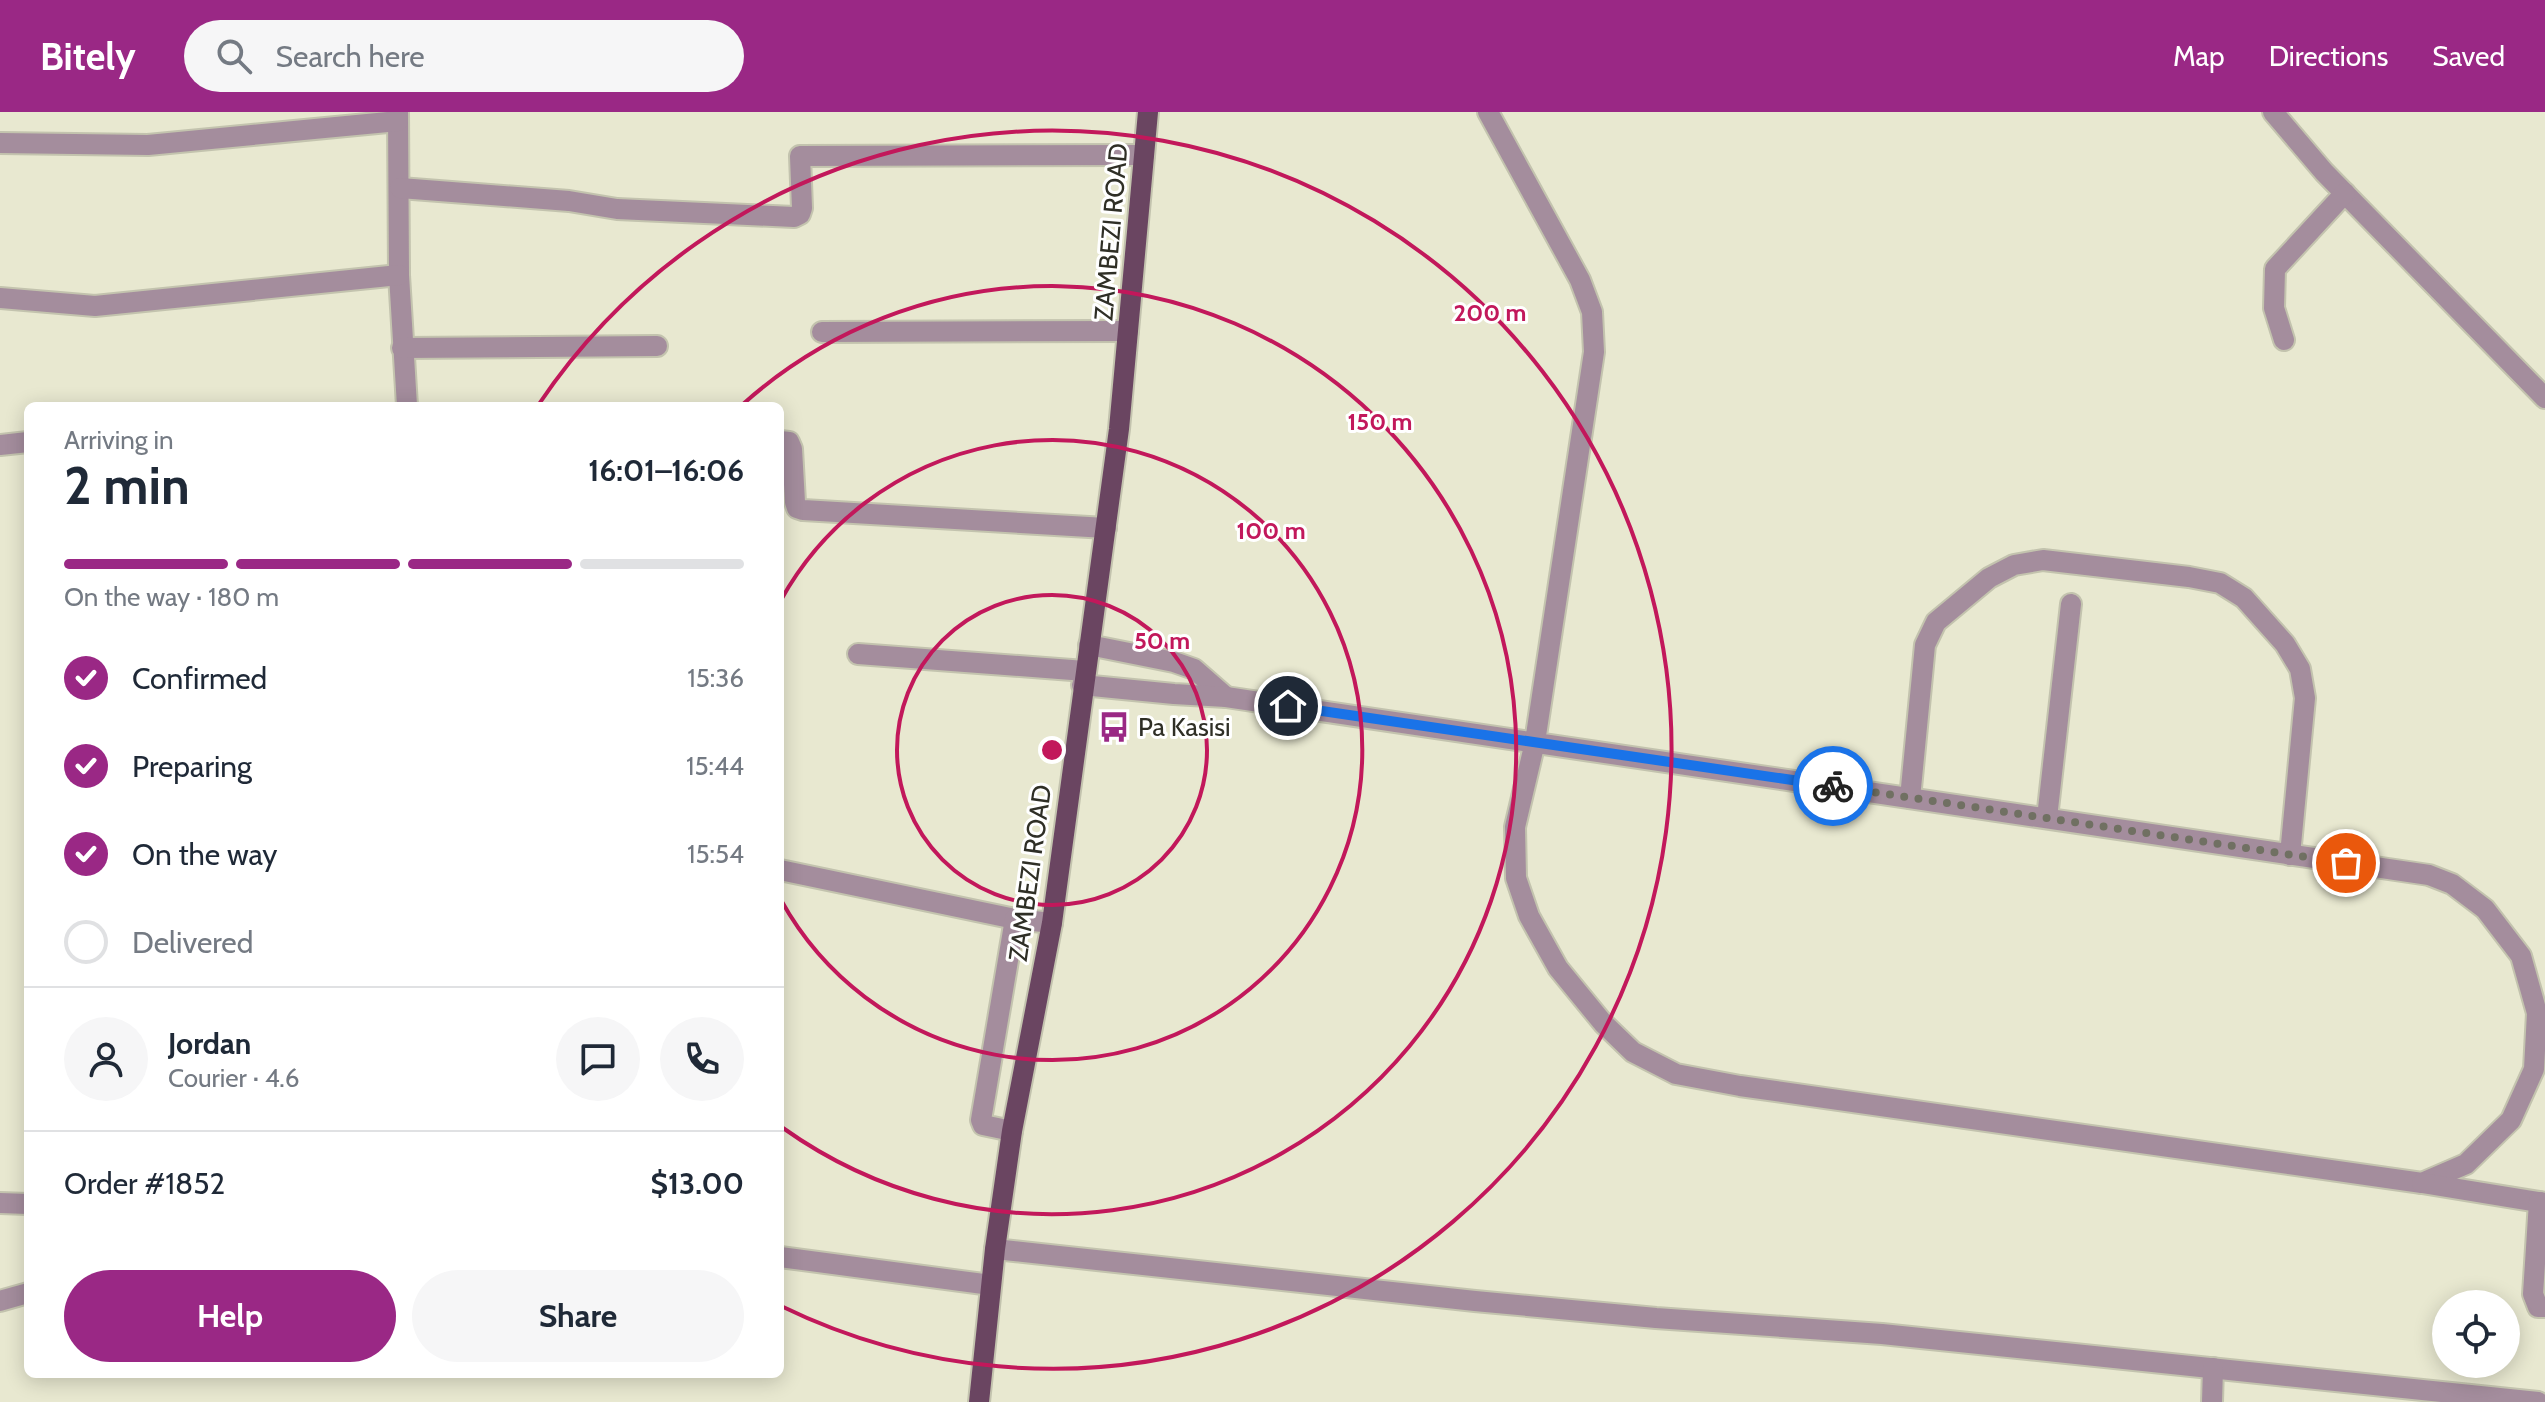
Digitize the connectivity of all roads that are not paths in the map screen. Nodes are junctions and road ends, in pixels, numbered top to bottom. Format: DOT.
graph roads {
  1 [pos="1148,112"];
  2 [pos="1488,112"];
  3 [pos="2273,112"];
  4 [pos="398,117"];
  5 [pos="0,143"];
  6 [pos="1144,155"];
  7 [pos="400,188"];
  8 [pos="2345,193"];
  9 [pos="399,275"];
  10 [pos="0,298"];
  11 [pos="1128,331"];
  12 [pos="822,332"];
  13 [pos="2284,340"];
  14 [pos="657,346"];
  15 [pos="402,348"];
  16 [pos="2545,398"];
  17 [pos="407,402"];
  18 [pos="784,441"];
  19 [pos="24,442"];
  20 [pos="0,445"];
  21 [pos="1106,528"];
  22 [pos="2071,604"];
  23 [pos="1089,645"];
  24 [pos="858,654"];
  25 [pos="1084,678"];
  26 [pos="1226,697"];
  27 [pos="1535,742"];
  28 [pos="1910,798"];
  29 [pos="2047,818"];
  30 [pos="2290,855"];
  31 [pos="784,871"];
  32 [pos="1015,919"];
  33 [pos="1052,923"];
  34 [pos="1012,1131"];
  35 [pos="2422,1183"];
  36 [pos="2542,1202"];
  37 [pos="0,1203"];
  38 [pos="24,1204"];
  39 [pos="995,1249"];
  40 [pos="784,1258"];
  41 [pos="991,1285"];
  42 [pos="24,1294"];
  43 [pos="0,1301"];
  44 [pos="2545,1307"];
  45 [pos="2213,1368"];
  46 [pos="979,1402"];
  47 [pos="2212,1402"];
  48 [pos="2538,1402"];
  1 -- 6 [label="main road, ZAMBEZI ROAD"];
  2 -- 27 [label="street"];
  3 -- 8 [label="street"];
  4 -- 5 [label="street"];
  4 -- 7 [label="street"];
  6 -- 7 [label="street"];
  6 -- 11 [label="main road, ZAMBEZI ROAD"];
  7 -- 9 [label="street"];
  8 -- 13 [label="street"];
  8 -- 16 [label="street"];
  9 -- 10 [label="street"];
  9 -- 15 [label="street"];
  11 -- 12 [label="street"];
  11 -- 21 [label="main road, ZAMBEZI ROAD"];
  14 -- 15 [label="street"];
  15 -- 17 [label="street"];
  18 -- 21 [label="street"];
  19 -- 20 [label="street"];
  21 -- 23 [label="main road, ZAMBEZI ROAD"];
  22 -- 29 [label="street"];
  23 -- 25 [label="main road, ZAMBEZI ROAD"];
  23 -- 26 [label="street"];
  24 -- 25 [label="street"];
  25 -- 26 [label="street"];
  25 -- 33 [label="main road, ZAMBEZI ROAD"];
  26 -- 27 [label="street"];
  27 -- 28 [label="street"];
  27 -- 35 [label="street"];
  28 -- 29 [label="street"];
  28 -- 30 [label="street"];
  29 -- 30 [label="street"];
  30 -- 35 [label="street"];
  31 -- 32 [label="street"];
  32 -- 33 [label="street"];
  32 -- 34 [label="street"];
  33 -- 34 [label="main road, ZAMBEZI ROAD"];
  34 -- 39 [label="main road, ZAMBEZI ROAD"];
  35 -- 36 [label="street"];
  36 -- 44 [label="street"];
  37 -- 38 [label="street"];
  39 -- 41 [label="main road, ZAMBEZI ROAD"];
  39 -- 45 [label="street"];
  40 -- 41 [label="street"];
  41 -- 46 [label="main road, ZAMBEZI ROAD"];
  42 -- 43 [label="street"];
  45 -- 47 [label="street"];
  45 -- 48 [label="street"];
}
